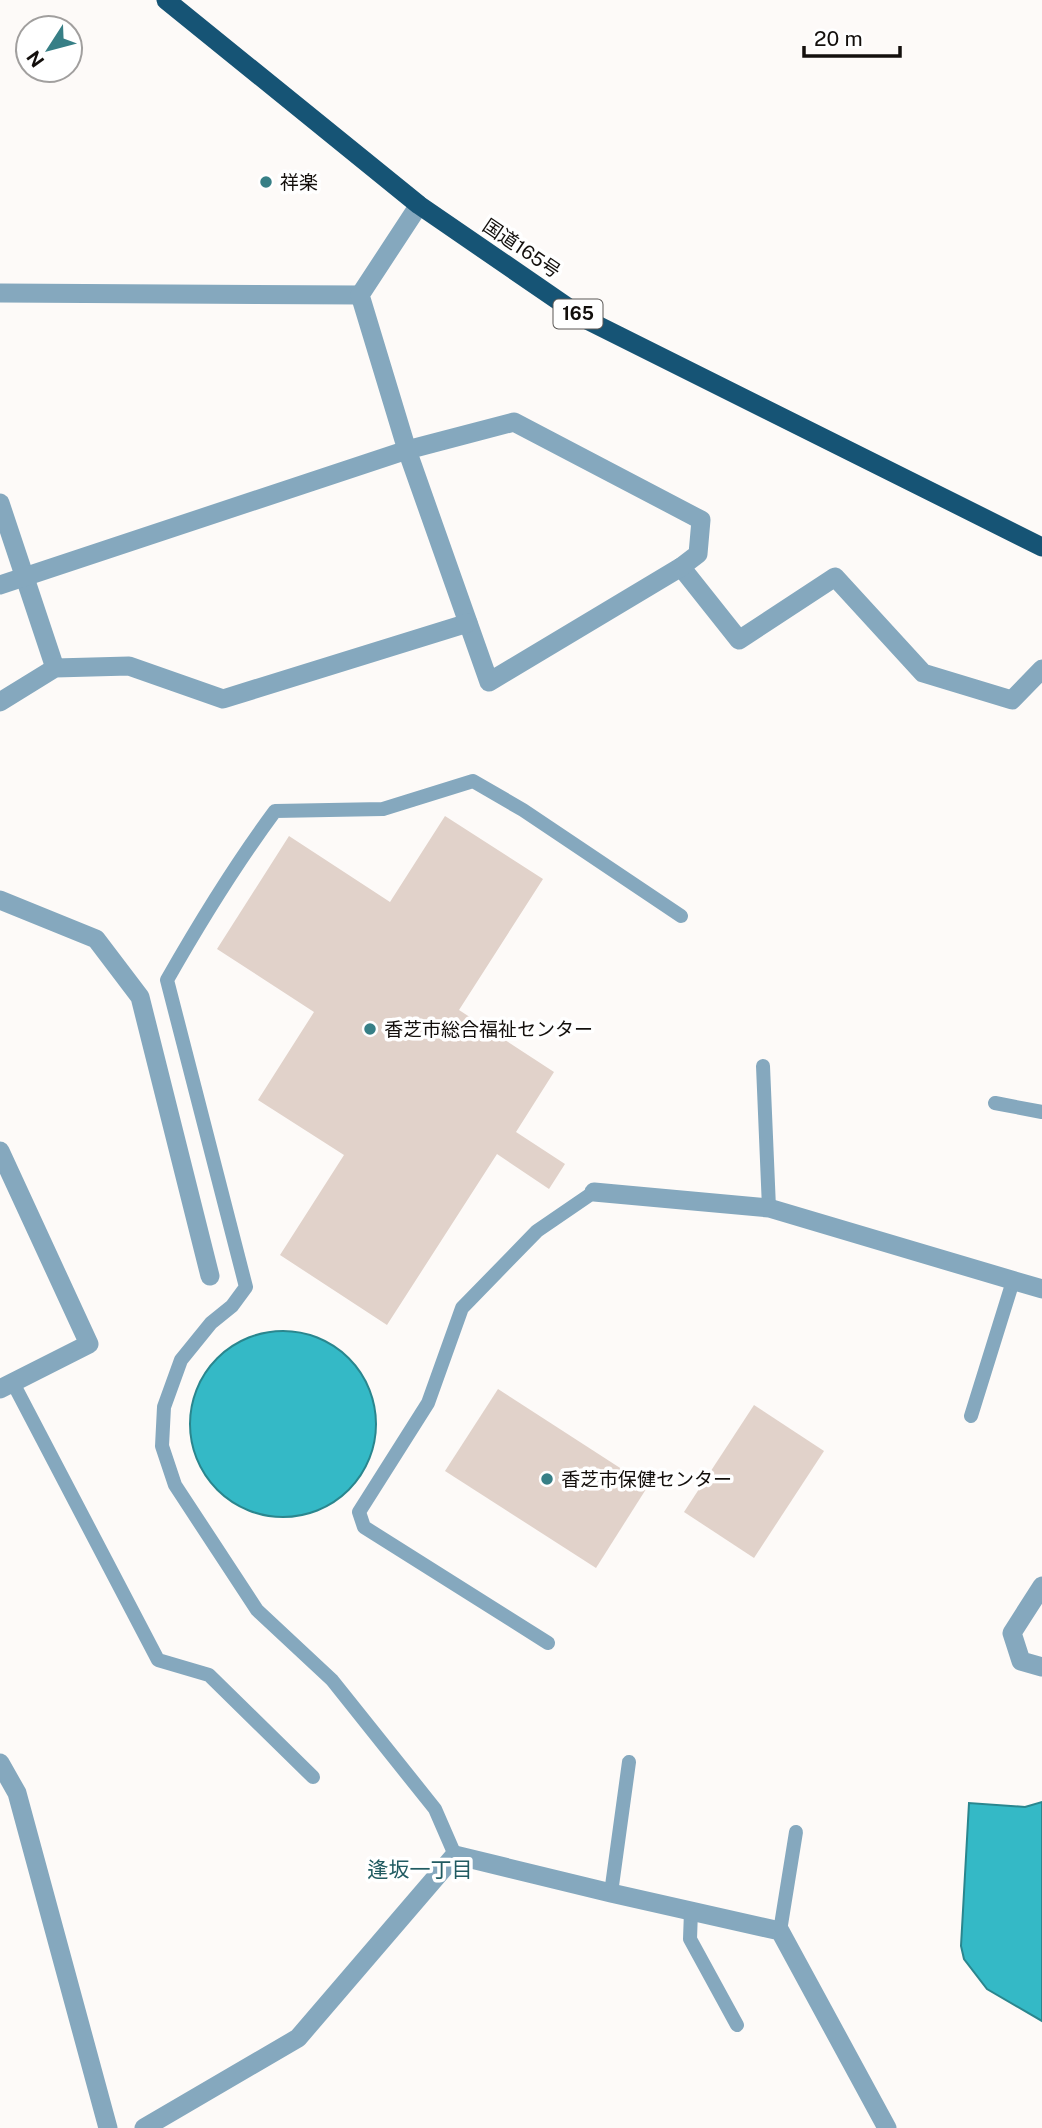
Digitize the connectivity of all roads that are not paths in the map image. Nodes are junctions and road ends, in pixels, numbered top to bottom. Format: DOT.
graph roads {
  1 [pos="166,0"];
  2 [pos="419,205"];
  3 [pos="0,293"];
  4 [pos="360,295"];
  5 [pos="407,450"];
  6 [pos="0,503"];
  7 [pos="1042,547"];
  8 [pos="681,567"];
  9 [pos="25,578"];
  10 [pos="0,585"];
  11 [pos="468,623"];
  12 [pos="55,668"];
  13 [pos="1042,669"];
  14 [pos="0,702"];
  15 [pos="0,900"];
  16 [pos="681,915"];
  17 [pos="763,1066"];
  18 [pos="995,1103"];
  19 [pos="1042,1112"];
  20 [pos="0,1151"];
  21 [pos="594,1192"];
  22 [pos="769,1208"];
  23 [pos="210,1276"];
  24 [pos="1013,1281"];
  25 [pos="1042,1289"];
  26 [pos="7,1386"];
  27 [pos="971,1416"];
  28 [pos="1042,1586"];
  29 [pos="548,1643"];
  30 [pos="1042,1667"];
  31 [pos="629,1762"];
  32 [pos="0,1763"];
  33 [pos="313,1777"];
  34 [pos="796,1832"];
  35 [pos="455,1855"];
  36 [pos="611,1894"];
  37 [pos="691,1911"];
  38 [pos="780,1931"];
  39 [pos="737,2025"];
  40 [pos="108,2128"];
  41 [pos="145,2128"];
  42 [pos="887,2128"];
  1 -- 2 [label="highway, 国道165号 / 165"];
  2 -- 4 [label="street"];
  2 -- 7 [label="highway, 国道165号 / 165"];
  3 -- 4 [label="street"];
  4 -- 5 [label="street"];
  5 -- 8 [label="street"];
  5 -- 9 [label="street"];
  5 -- 11 [label="street"];
  6 -- 9 [label="street"];
  8 -- 11 [label="street"];
  8 -- 13 [label="street"];
  9 -- 10 [label="street"];
  9 -- 12 [label="street"];
  11 -- 12 [label="street"];
  12 -- 14 [label="street"];
  15 -- 23 [label="street"];
  16 -- 35 [label="lane"];
  17 -- 22 [label="lane"];
  18 -- 19 [label="lane"];
  20 -- 26 [label="street"];
  21 -- 22 [label="street"];
  21 -- 29 [label="lane"];
  22 -- 24 [label="street"];
  24 -- 25 [label="street"];
  24 -- 27 [label="lane"];
  26 -- 33 [label="lane"];
  28 -- 30 [label="street"];
  31 -- 36 [label="lane"];
  32 -- 40 [label="street"];
  34 -- 38 [label="lane"];
  35 -- 36 [label="street"];
  35 -- 41 [label="street"];
  36 -- 37 [label="street"];
  37 -- 38 [label="street"];
  37 -- 39 [label="lane"];
  38 -- 42 [label="street"];
}
